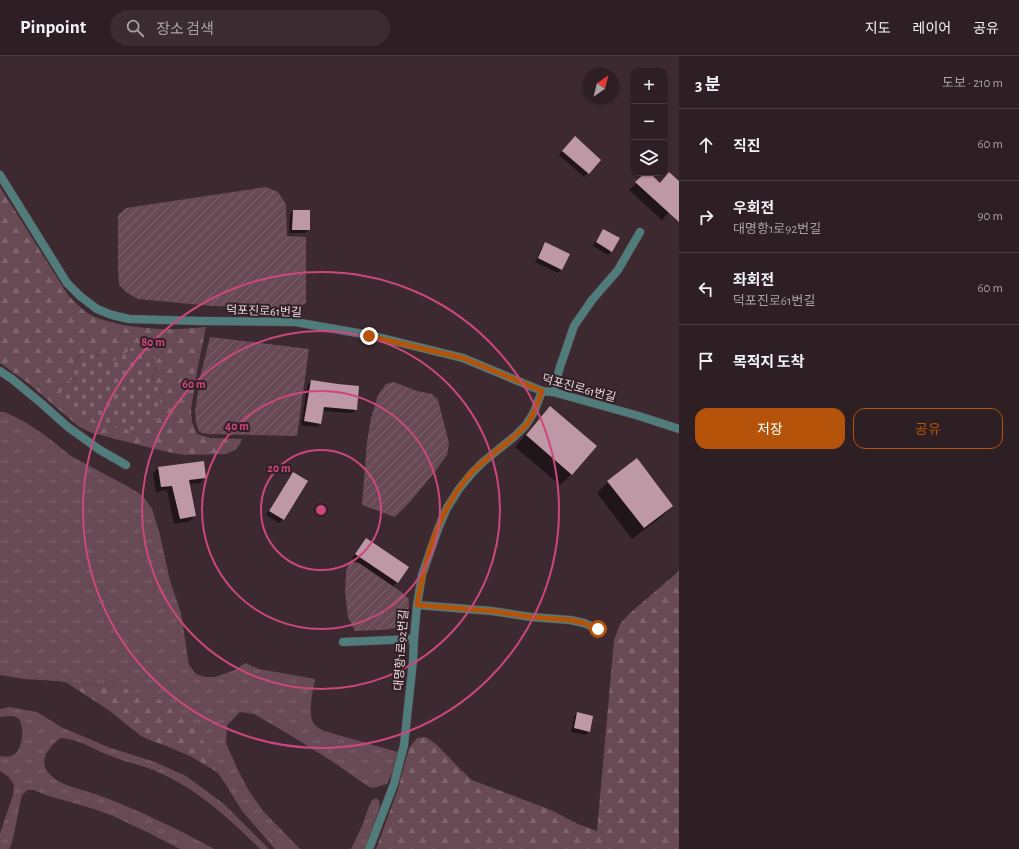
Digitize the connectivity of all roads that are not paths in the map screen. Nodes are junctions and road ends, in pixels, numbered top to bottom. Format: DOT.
graph roads {
  1 [pos="0,175"];
  2 [pos="640,232"];
  3 [pos="0,371"];
  4 [pos="542,391"];
  5 [pos="553,392"];
  6 [pos="679,429"];
  7 [pos="126,464"];
  8 [pos="417,605"];
  9 [pos="598,629"];
  10 [pos="414,639"];
  11 [pos="343,642"];
  12 [pos="369,849"];
  1 -- 4 [label="lane, 덕포진로61번길"];
  2 -- 5 [label="lane"];
  3 -- 7 [label="lane"];
  4 -- 5 [label="lane, 덕포진로61번길"];
  4 -- 8 [label="lane, 대명항1로92번길"];
  5 -- 6 [label="lane, 덕포진로61번길"];
  8 -- 9 [label="lane"];
  8 -- 10 [label="lane, 대명항1로92번길"];
  10 -- 11 [label="lane"];
  10 -- 12 [label="lane, 대명항1로92번길"];
}
